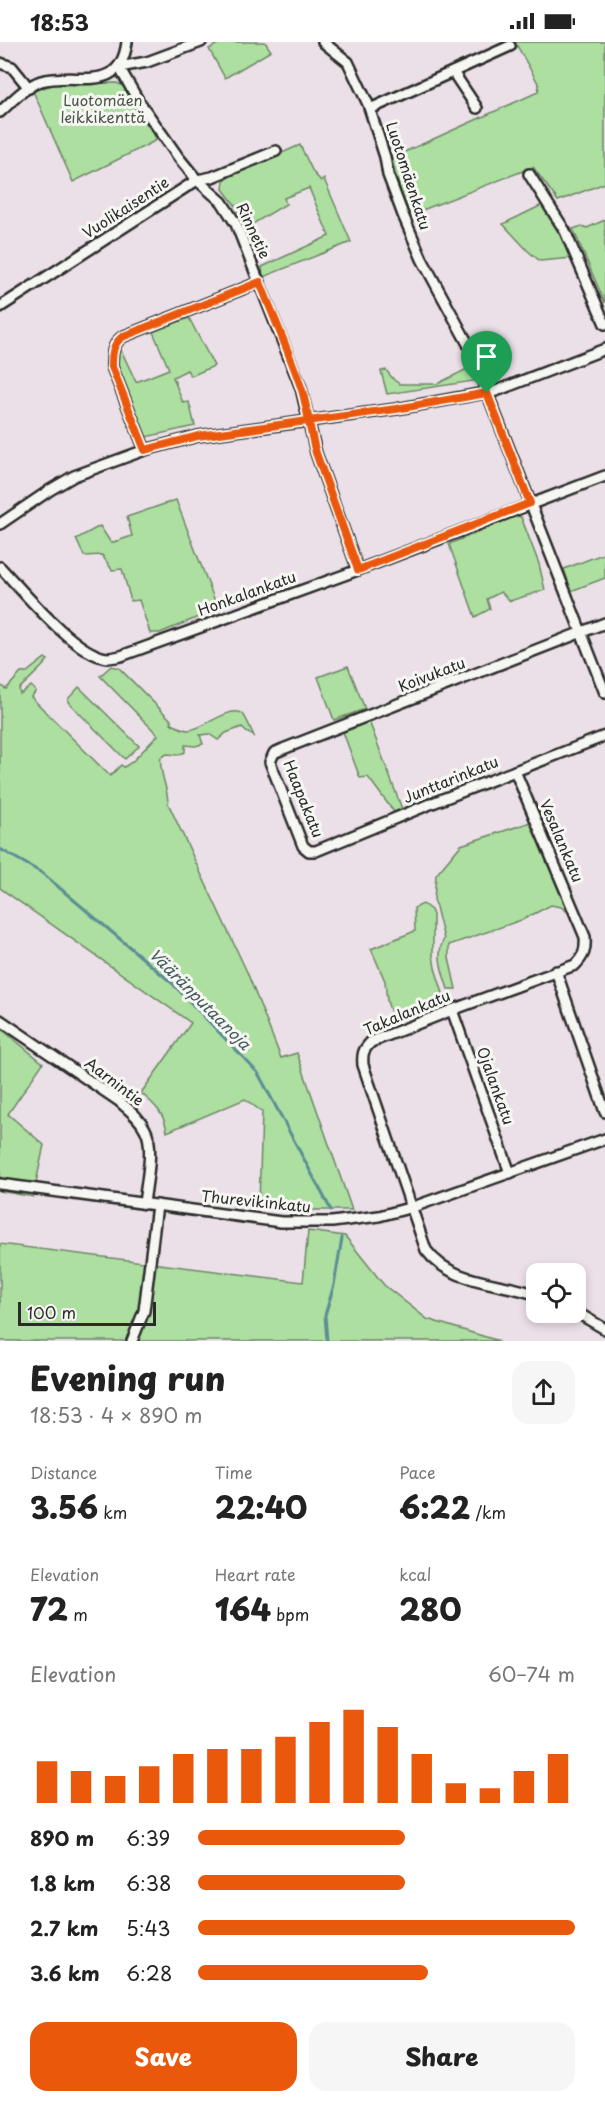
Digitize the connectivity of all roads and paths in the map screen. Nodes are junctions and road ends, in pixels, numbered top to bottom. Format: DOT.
graph roads {
  1 [pos="127,42"];
  2 [pos="201,42"];
  3 [pos="323,42"];
  4 [pos="510,46"];
  5 [pos="0,63"];
  6 [pos="119,67"];
  7 [pos="453,72"];
  8 [pos="29,88"];
  9 [pos="477,108"];
  10 [pos="370,109"];
  11 [pos="0,112"];
  12 [pos="276,151"];
  13 [pos="528,174"];
  14 [pos="197,180"];
  15 [pos="260,282"];
  16 [pos="0,307"];
  17 [pos="605,324"];
  18 [pos="605,349"];
  19 [pos="487,393"];
  20 [pos="309,421"];
  21 [pos="145,450"];
  22 [pos="605,476"];
  23 [pos="530,503"];
  24 [pos="0,524"];
  25 [pos="0,567"];
  26 [pos="358,570"];
  27 [pos="605,623"];
  28 [pos="580,633"];
  29 [pos="605,693"];
  30 [pos="605,736"];
  31 [pos="271,757"];
  32 [pos="515,771"];
  33 [pos="309,851"];
  34 [pos="583,956"];
  35 [pos="556,971"];
  36 [pos="452,1010"];
  37 [pos="0,1020"];
  38 [pos="605,1112"];
  39 [pos="605,1139"];
  40 [pos="510,1173"];
  41 [pos="0,1184"];
  42 [pos="144,1204"];
  43 [pos="157,1205"];
  44 [pos="413,1207"];
  45 [pos="526,1292"];
  46 [pos="586,1318"];
  47 [pos="605,1329"];
  48 [pos="132,1341"];
  1 -- 6 [label="street"];
  2 -- 6 [label="street"];
  3 -- 10 [label="street, Luotomäenkatu"];
  4 -- 7 [label="street"];
  5 -- 8 [label="street"];
  6 -- 8 [label="street"];
  6 -- 14 [label="street, Rinnetie"];
  7 -- 9 [label="street"];
  7 -- 10 [label="street"];
  8 -- 11 [label="street"];
  10 -- 19 [label="street, Luotomäenkatu"];
  12 -- 14 [label="street, Vuolikaisentie"];
  13 -- 17 [label="street"];
  14 -- 15 [label="street, Rinnetie"];
  14 -- 16 [label="street, Vuolikaisentie"];
  15 -- 20 [label="street, Rinnetie"];
  15 -- 21 [label="street"];
  18 -- 19 [label="street"];
  19 -- 20 [label="street"];
  19 -- 23 [label="street, Luotomäenkatu"];
  20 -- 21 [label="street"];
  20 -- 26 [label="street, Rinnetie"];
  21 -- 24 [label="street"];
  22 -- 23 [label="street, Honkalankatu"];
  23 -- 26 [label="street, Honkalankatu"];
  23 -- 28 [label="street, Luotomäenkatu"];
  25 -- 26 [label="street, Honkalankatu"];
  27 -- 28 [label="street, Koivukatu"];
  28 -- 29 [label="street, Luotomäenkatu"];
  28 -- 31 [label="street, Koivukatu"];
  30 -- 32 [label="street, Junttarinkatu"];
  31 -- 33 [label="street, Haapakatu"];
  32 -- 33 [label="street, Junttarinkatu"];
  32 -- 34 [label="street, Vesalankatu"];
  34 -- 35 [label="street, Takalankatu"];
  35 -- 36 [label="street, Takalankatu"];
  35 -- 38 [label="street"];
  36 -- 40 [label="street, Ojalankatu"];
  36 -- 44 [label="street, Takalankatu"];
  37 -- 42 [label="street, Aarnintie"];
  39 -- 40 [label="street, Thurevikinkatu"];
  40 -- 44 [label="street, Thurevikinkatu"];
  41 -- 42 [label="street, Thurevikinkatu"];
  42 -- 43 [label="street, Thurevikinkatu"];
  43 -- 44 [label="street, Thurevikinkatu"];
  43 -- 48 [label="street"];
  44 -- 45 [label="street"];
  46 -- 47 [label="street"];
}
